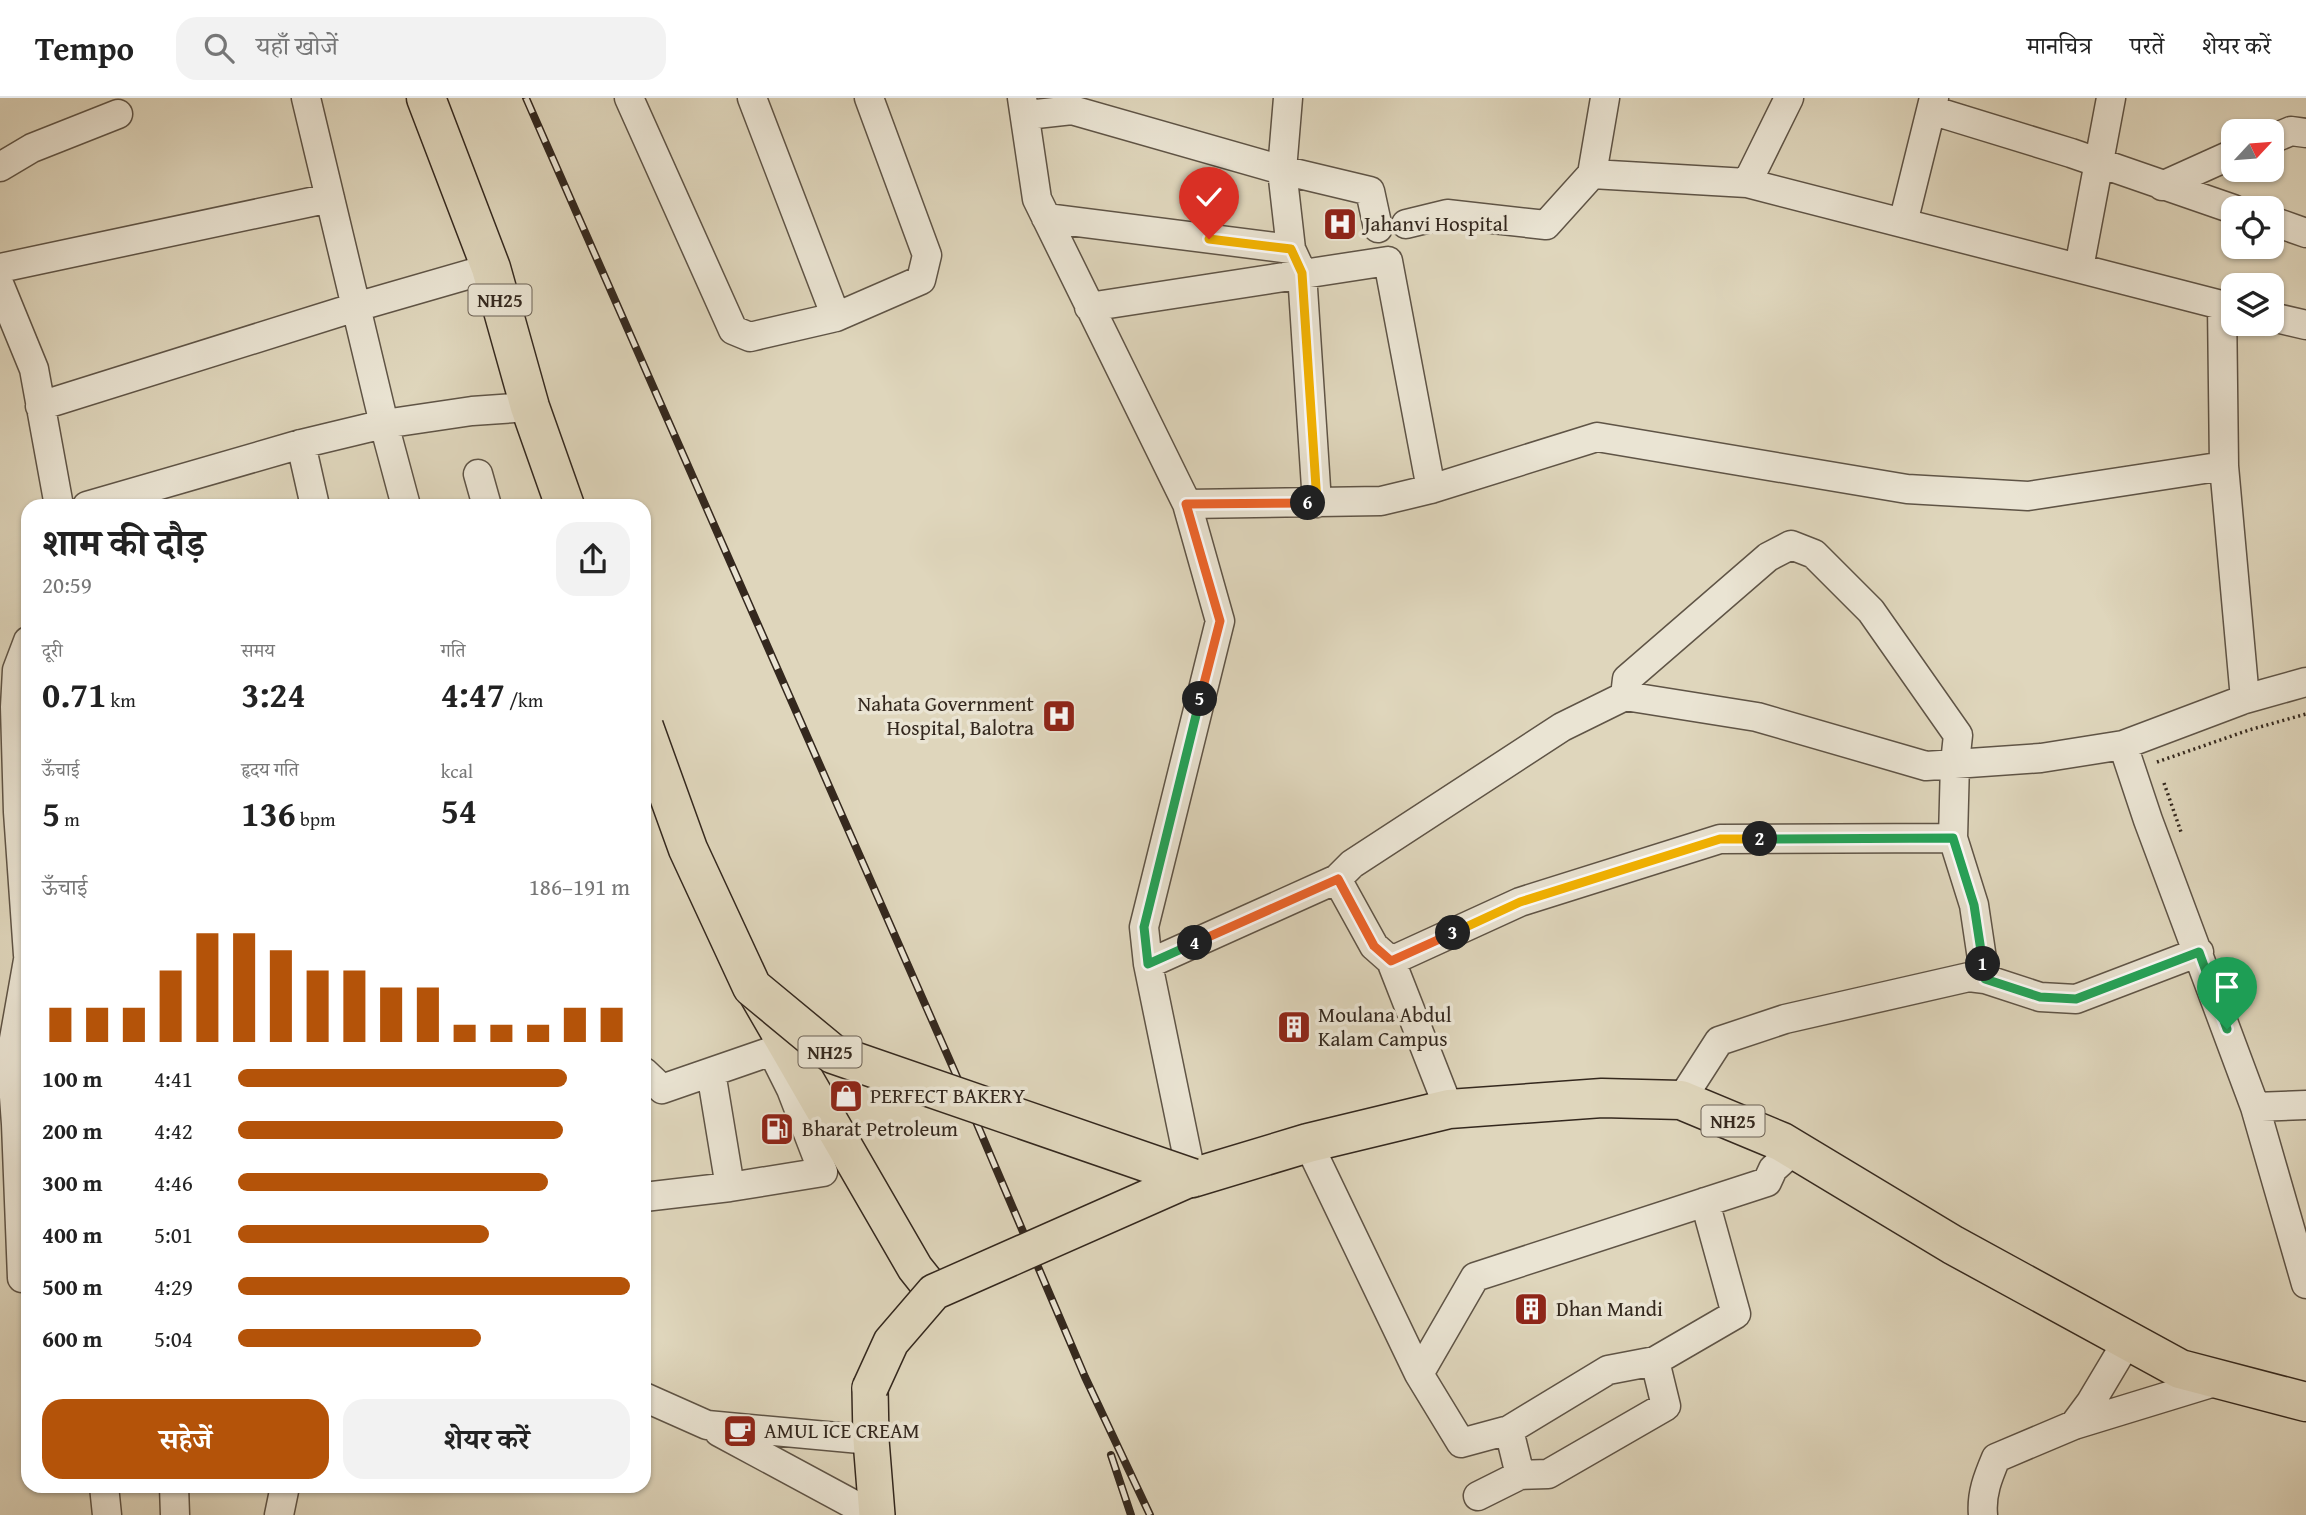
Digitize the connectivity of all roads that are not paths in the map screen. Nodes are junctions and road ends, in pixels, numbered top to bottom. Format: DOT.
graph roads {
  1 [pos="306,98"];
  2 [pos="426,98"];
  3 [pos="629,98"];
  4 [pos="752,98"];
  5 [pos="869,98"];
  6 [pos="1288,98"];
  7 [pos="1605,98"];
  8 [pos="1789,98"];
  9 [pos="2111,98"];
  10 [pos="1933,104"];
  11 [pos="1025,107"];
  12 [pos="118,114"];
  13 [pos="2306,133"];
  14 [pos="2284,134"];
  15 [pos="2221,159"];
  16 [pos="2099,164"];
  17 [pos="0,167"];
  18 [pos="1282,170"];
  19 [pos="1592,174"];
  20 [pos="1747,183"];
  21 [pos="2162,186"];
  22 [pos="330,198"];
  23 [pos="2221,205"];
  24 [pos="1046,218"];
  25 [pos="1903,223"];
  26 [pos="2284,225"];
  27 [pos="1392,226"];
  28 [pos="2306,233"];
  29 [pos="1297,261"];
  30 [pos="1388,261"];
  31 [pos="0,268"];
  32 [pos="491,268"];
  33 [pos="2079,268"];
  34 [pos="0,286"];
  35 [pos="2221,304"];
  36 [pos="356,307"];
  37 [pos="1089,307"];
  38 [pos="836,317"];
  39 [pos="2284,320"];
  40 [pos="2306,325"];
  41 [pos="2226,336"];
  42 [pos="40,406"];
  43 [pos="530,407"];
  44 [pos="384,424"];
  45 [pos="301,444"];
  46 [pos="2224,466"];
  47 [pos="478,474"];
  48 [pos="1430,489"];
  49 [pos="146,497"];
  50 [pos="58,499"];
  51 [pos="313,499"];
  52 [pos="404,499"];
  53 [pos="485,499"];
  54 [pos="563,499"];
  55 [pos="1317,503"];
  56 [pos="1186,504"];
  57 [pos="21,659"];
  58 [pos="2306,682"];
  59 [pos="1625,696"];
  60 [pos="2245,699"];
  61 [pos="21,700"];
  62 [pos="21,723"];
  63 [pos="2123,745"];
  64 [pos="651,746"];
  65 [pos="1955,763"];
  66 [pos="15,810"];
  67 [pos="1953,838"];
  68 [pos="1338,879"];
  69 [pos="21,921"];
  70 [pos="21,951"];
  71 [pos="2199,952"];
  72 [pos="1391,961"];
  73 [pos="1148,964"];
  74 [pos="1985,979"];
  75 [pos="752,987"];
  76 [pos="710,1072"];
  77 [pos="651,1079"];
  78 [pos="1681,1100"];
  79 [pos="2306,1105"];
  80 [pos="2255,1107"];
  81 [pos="1448,1109"];
  82 [pos="15,1124"];
  83 [pos="1308,1143"];
  84 [pos="1795,1149"];
  85 [pos="1192,1178"];
  86 [pos="730,1186"];
  87 [pos="651,1196"];
  88 [pos="1705,1202"];
  89 [pos="17,1277"];
  90 [pos="2306,1284"];
  91 [pos="934,1292"];
  92 [pos="2127,1340"];
  93 [pos="1655,1362"];
  94 [pos="1419,1374"];
  95 [pos="2221,1380"];
  96 [pos="651,1400"];
  97 [pos="2306,1402"];
  98 [pos="707,1425"];
  99 [pos="2074,1425"];
  100 [pos="1509,1430"];
  101 [pos="871,1440"];
  102 [pos="1520,1475"];
  103 [pos="105,1493"];
  104 [pos="174,1493"];
  105 [pos="284,1493"];
  106 [pos="1478,1496"];
  107 [pos="107,1515"];
  108 [pos="175,1515"];
  109 [pos="279,1515"];
  110 [pos="875,1515"];
  111 [pos="1983,1515"];
  1 -- 22 [label="street"];
  2 -- 32 [label="highway, NH25"];
  3 -- 38 [label="street"];
  4 -- 38 [label="street"];
  5 -- 38 [label="street"];
  6 -- 18 [label="street"];
  7 -- 19 [label="street"];
  8 -- 20 [label="street"];
  9 -- 16 [label="street"];
  10 -- 16 [label="street"];
  10 -- 25 [label="street"];
  11 -- 18 [label="street"];
  11 -- 24 [label="street"];
  12 -- 17 [label="street"];
  13 -- 14 [label="street"];
  15 -- 21 [label="street"];
  16 -- 21 [label="street"];
  16 -- 33 [label="street"];
  18 -- 27 [label="street"];
  18 -- 29 [label="street"];
  19 -- 20 [label="street"];
  19 -- 27 [label="street"];
  20 -- 25 [label="street"];
  21 -- 23 [label="street"];
  22 -- 31 [label="street"];
  22 -- 36 [label="street"];
  24 -- 29 [label="street"];
  24 -- 37 [label="street"];
  25 -- 33 [label="street"];
  26 -- 28 [label="street"];
  27 -- 30 [label="street"];
  29 -- 30 [label="street"];
  29 -- 37 [label="street"];
  29 -- 55 [label="street"];
  30 -- 48 [label="street"];
  32 -- 36 [label="street"];
  32 -- 43 [label="highway, NH25"];
  33 -- 35 [label="street"];
  34 -- 42 [label="street"];
  36 -- 42 [label="street"];
  36 -- 44 [label="street"];
  37 -- 56 [label="street"];
  39 -- 40 [label="street"];
  41 -- 46 [label="street"];
  42 -- 50 [label="street"];
  43 -- 44 [label="street"];
  43 -- 54 [label="highway, NH25"];
  44 -- 45 [label="street"];
  44 -- 52 [label="street"];
  45 -- 49 [label="street"];
  45 -- 51 [label="street"];
  46 -- 48 [label="street"];
  46 -- 60 [label="street"];
  47 -- 53 [label="street"];
  48 -- 55 [label="street"];
  55 -- 56 [label="street"];
  56 -- 73 [label="street"];
  57 -- 61 [label="street"];
  58 -- 60 [label="street"];
  59 -- 65 [label="street"];
  59 -- 65 [label="street"];
  59 -- 68 [label="street"];
  60 -- 63 [label="street"];
  62 -- 66 [label="street"];
  63 -- 65 [label="street"];
  63 -- 71 [label="street"];
  64 -- 75 [label="highway, NH25, bridge"];
  65 -- 67 [label="street"];
  66 -- 69 [label="street"];
  67 -- 72 [label="street"];
  67 -- 74 [label="street"];
  68 -- 72 [label="street"];
  68 -- 73 [label="street"];
  70 -- 82 [label="street"];
  71 -- 74 [label="street"];
  71 -- 80 [label="street"];
  72 -- 81 [label="street"];
  73 -- 85 [label="street"];
  74 -- 78 [label="street"];
  75 -- 85 [label="highway, NH25, bridge"];
  75 -- 91 [label="main road, bridge"];
  76 -- 77 [label="street"];
  76 -- 86 [label="street"];
  76 -- 86 [label="street"];
  78 -- 81 [label="highway, NH25"];
  78 -- 84 [label="highway, NH25"];
  79 -- 80 [label="street"];
  80 -- 90 [label="street"];
  81 -- 83 [label="highway, NH25"];
  82 -- 89 [label="street"];
  83 -- 85 [label="highway, NH25"];
  83 -- 94 [label="street"];
  84 -- 88 [label="street"];
  84 -- 92 [label="highway, NH25"];
  85 -- 91 [label="main road, bridge"];
  86 -- 87 [label="street"];
  88 -- 93 [label="street"];
  88 -- 94 [label="street"];
  91 -- 101 [label="main road, bridge"];
  92 -- 95 [label="highway, NH25"];
  92 -- 99 [label="street"];
  93 -- 100 [label="street"];
  93 -- 102 [label="street"];
  94 -- 100 [label="street"];
  95 -- 97 [label="highway, NH25"];
  95 -- 99 [label="street"];
  96 -- 98 [label="street"];
  98 -- 101 [label="street"];
  98 -- 110 [label="street"];
  99 -- 111 [label="street"];
  100 -- 102 [label="street"];
  101 -- 110 [label="main road"];
  102 -- 106 [label="street"];
  103 -- 107 [label="street"];
  104 -- 108 [label="street"];
  105 -- 109 [label="street"];
}
